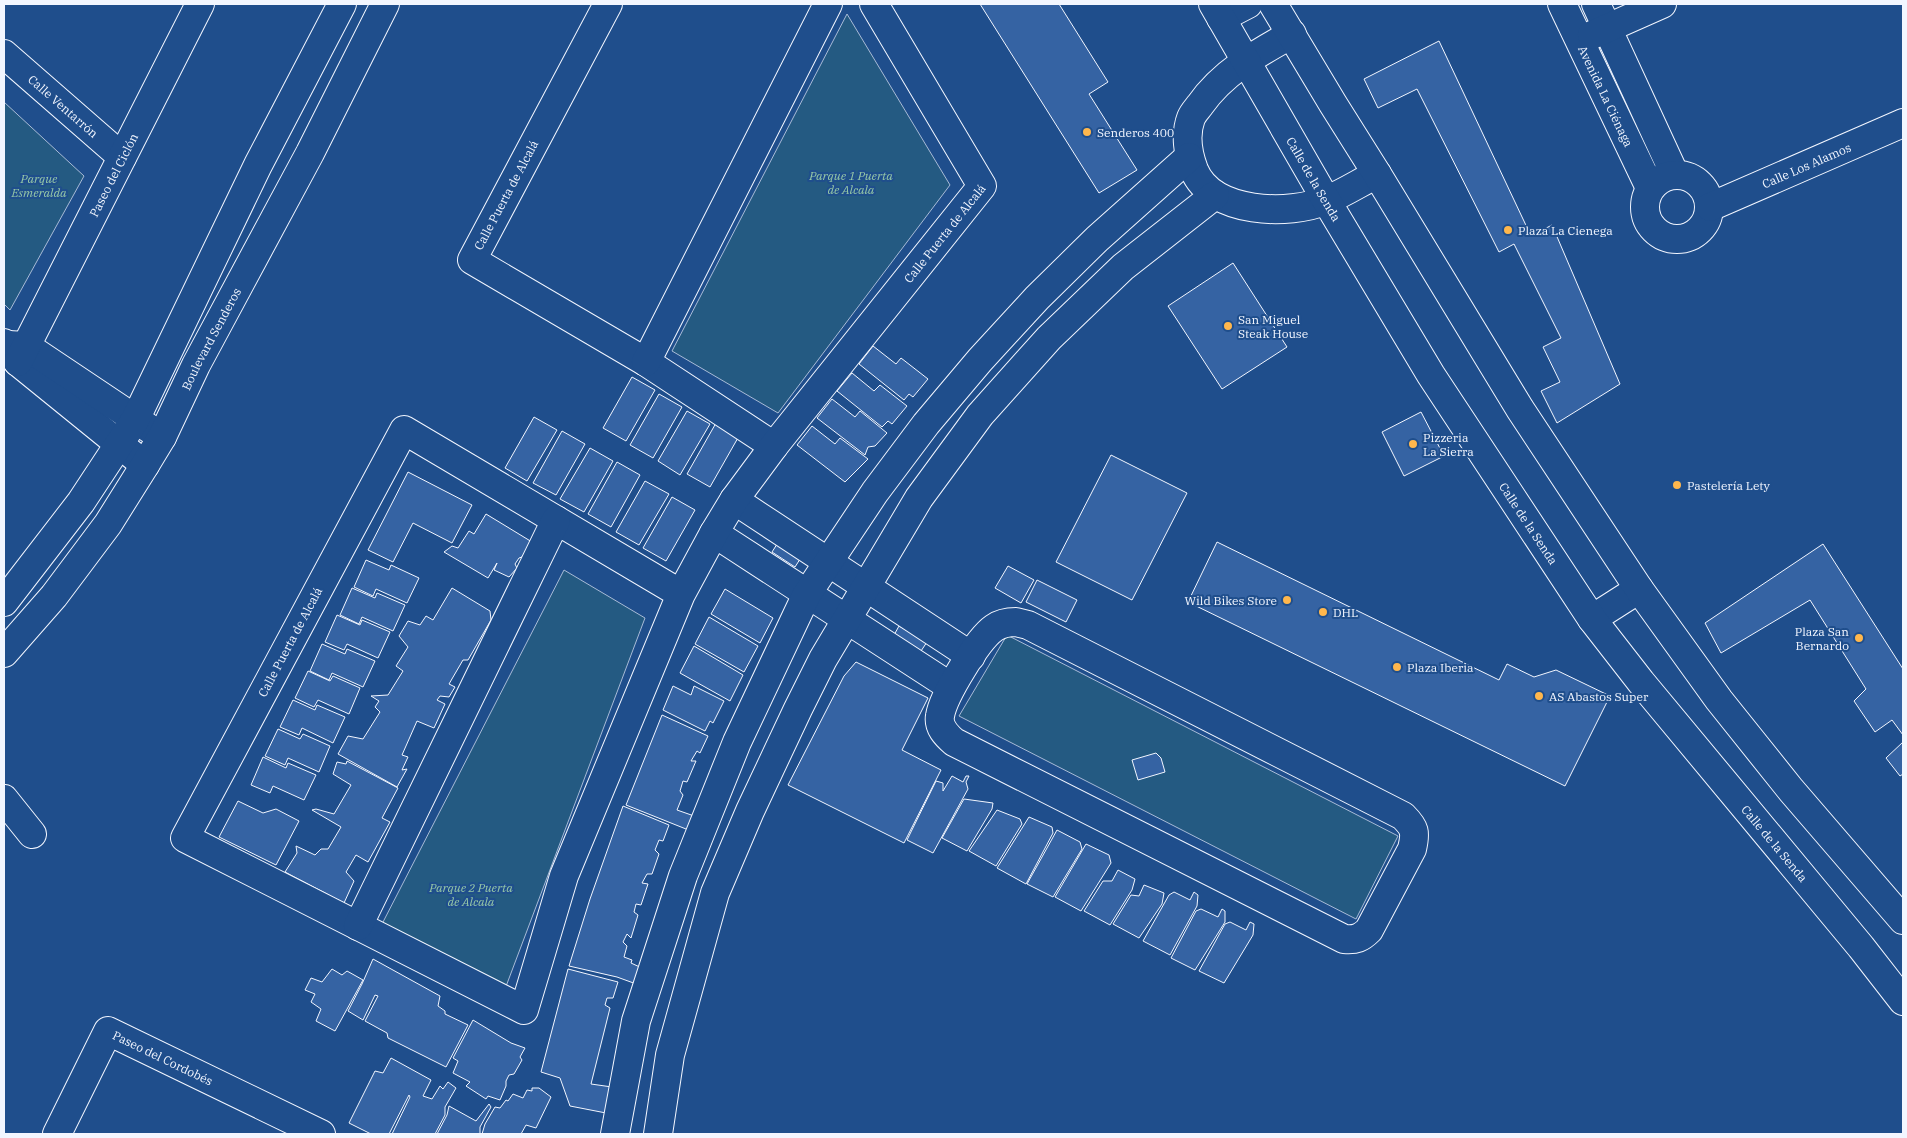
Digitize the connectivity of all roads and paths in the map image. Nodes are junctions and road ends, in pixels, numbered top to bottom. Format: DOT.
graph roads {
  1 [pos="200,4"];
  2 [pos="342,4"];
  3 [pos="385,4"];
  4 [pos="608,4"];
  5 [pos="828,4"];
  6 [pos="874,4"];
  7 [pos="1248,4"];
  8 [pos="1273,4"];
  9 [pos="1562,4"];
  10 [pos="1596,4"];
  11 [pos="1662,4"];
  12 [pos="1217,11"];
  13 [pos="1608,28"];
  14 [pos="1292,34"];
  15 [pos="1579,41"];
  16 [pos="4,54"];
  17 [pos="1246,60"];
  18 [pos="1903,123"];
  19 [pos="122,157"];
  20 [pos="1189,157"];
  21 [pos="1377,174"];
  22 [pos="1675,175"];
  23 [pos="1650,188"];
  24 [pos="1215,195"];
  25 [pos="1326,200"];
  26 [pos="1710,207"];
  27 [pos="1097,238"];
  28 [pos="1123,267"];
  29 [pos="13,349"];
  30 [pos="646,362"];
  31 [pos="135,420"];
  32 [pos="162,437"];
  33 [pos="120,444"];
  34 [pos="774,446"];
  35 [pos="146,464"];
  36 [pos="734,500"];
  37 [pos="81,502"];
  38 [pos="556,520"];
  39 [pos="108,524"];
  40 [pos="714,533"];
  41 [pos="828,562"];
  42 [pos="866,586"];
  43 [pos="1639,589"];
  44 [pos="681,594"];
  45 [pos="807,594"];
  46 [pos="4,602"];
  47 [pos="847,619"];
  48 [pos="1592,619"];
  49 [pos="4,653"];
  50 [pos="971,656"];
  51 [pos="951,687"];
  52 [pos="4,800"];
  53 [pos="32,834"];
  54 [pos="1903,920"];
  55 [pos="358,926"];
  56 [pos="1903,1000"];
  57 [pos="57,1134"];
  58 [pos="321,1134"];
  59 [pos="615,1134"];
  60 [pos="658,1134"];
  1 -- 19 [label="street, Paseo del Ciclón"];
  2 -- 31 [label="street"];
  3 -- 32 [label="street, Boulevard Senderos"];
  4 -- 30 [label="street, Calle Puerta de Alcalá"];
  5 -- 30 [label="street"];
  6 -- 34 [label="street, Calle Puerta de Alcalá"];
  7 -- 12 [label="street"];
  8 -- 14 [label="street"];
  9 -- 15 [label="street, Avenida La Ciénaga"];
  10 -- 13 [label="street"];
  11 -- 13 [label="street"];
  12 -- 17 [label="street, Calle de la Senda"];
  13 -- 15 [label="street"];
  13 -- 22 [label="street"];
  14 -- 17 [label="street"];
  14 -- 21 [label="street"];
  15 -- 23 [label="street, Avenida La Ciénaga"];
  16 -- 19 [label="street, Calle Ventarrón"];
  17 -- 20 [label="street"];
  17 -- 25 [label="street, Calle de la Senda"];
  18 -- 26 [label="street, Calle Los Alamos"];
  19 -- 29 [label="street, Paseo del Ciclón"];
  20 -- 24 [label="street"];
  20 -- 27 [label="street"];
  21 -- 25 [label="street"];
  21 -- 43 [label="street"];
  22 -- 23 [label="street"];
  22 -- 26 [label="street"];
  23 -- 26 [label="street"];
  24 -- 25 [label="street"];
  24 -- 28 [label="street"];
  25 -- 48 [label="street, Calle de la Senda"];
  27 -- 28 [label="street"];
  27 -- 41 [label="street"];
  28 -- 42 [label="street"];
  29 -- 31 [label="street"];
  29 -- 33 [label="street"];
  30 -- 34 [label="street, Calle Puerta de Alcalá"];
  31 -- 32 [label="street"];
  31 -- 33 [label="street"];
  32 -- 35 [label="street, Boulevard Senderos"];
  33 -- 35 [label="street"];
  33 -- 37 [label="street"];
  34 -- 36 [label="street, Calle Puerta de Alcalá"];
  35 -- 39 [label="street, Boulevard Senderos"];
  36 -- 40 [label="street, Calle Puerta de Alcalá"];
  36 -- 41 [label="street"];
  37 -- 39 [label="street"];
  37 -- 46 [label="street"];
  38 -- 44 [label="street, Calle Puerta de Alcalá"];
  38 -- 55 [label="street"];
  38 -- 55 [label="street, Calle Puerta de Alcalá"];
  39 -- 49 [label="street, Boulevard Senderos"];
  40 -- 44 [label="street, Calle Puerta de Alcalá"];
  40 -- 45 [label="street"];
  41 -- 42 [label="street"];
  41 -- 45 [label="street"];
  42 -- 47 [label="street"];
  42 -- 50 [label="street"];
  43 -- 48 [label="street"];
  43 -- 54 [label="street"];
  44 -- 55 [label="street, Calle Puerta de Alcalá"];
  45 -- 47 [label="street"];
  45 -- 59 [label="street"];
  47 -- 51 [label="street"];
  47 -- 60 [label="street"];
  48 -- 56 [label="street, Calle de la Senda"];
  50 -- 51 [label="street"];
  50 -- 51 [label="street"];
  52 -- 53 [label="street"];
  57 -- 58 [label="street, Paseo del Cordobés"];
}
